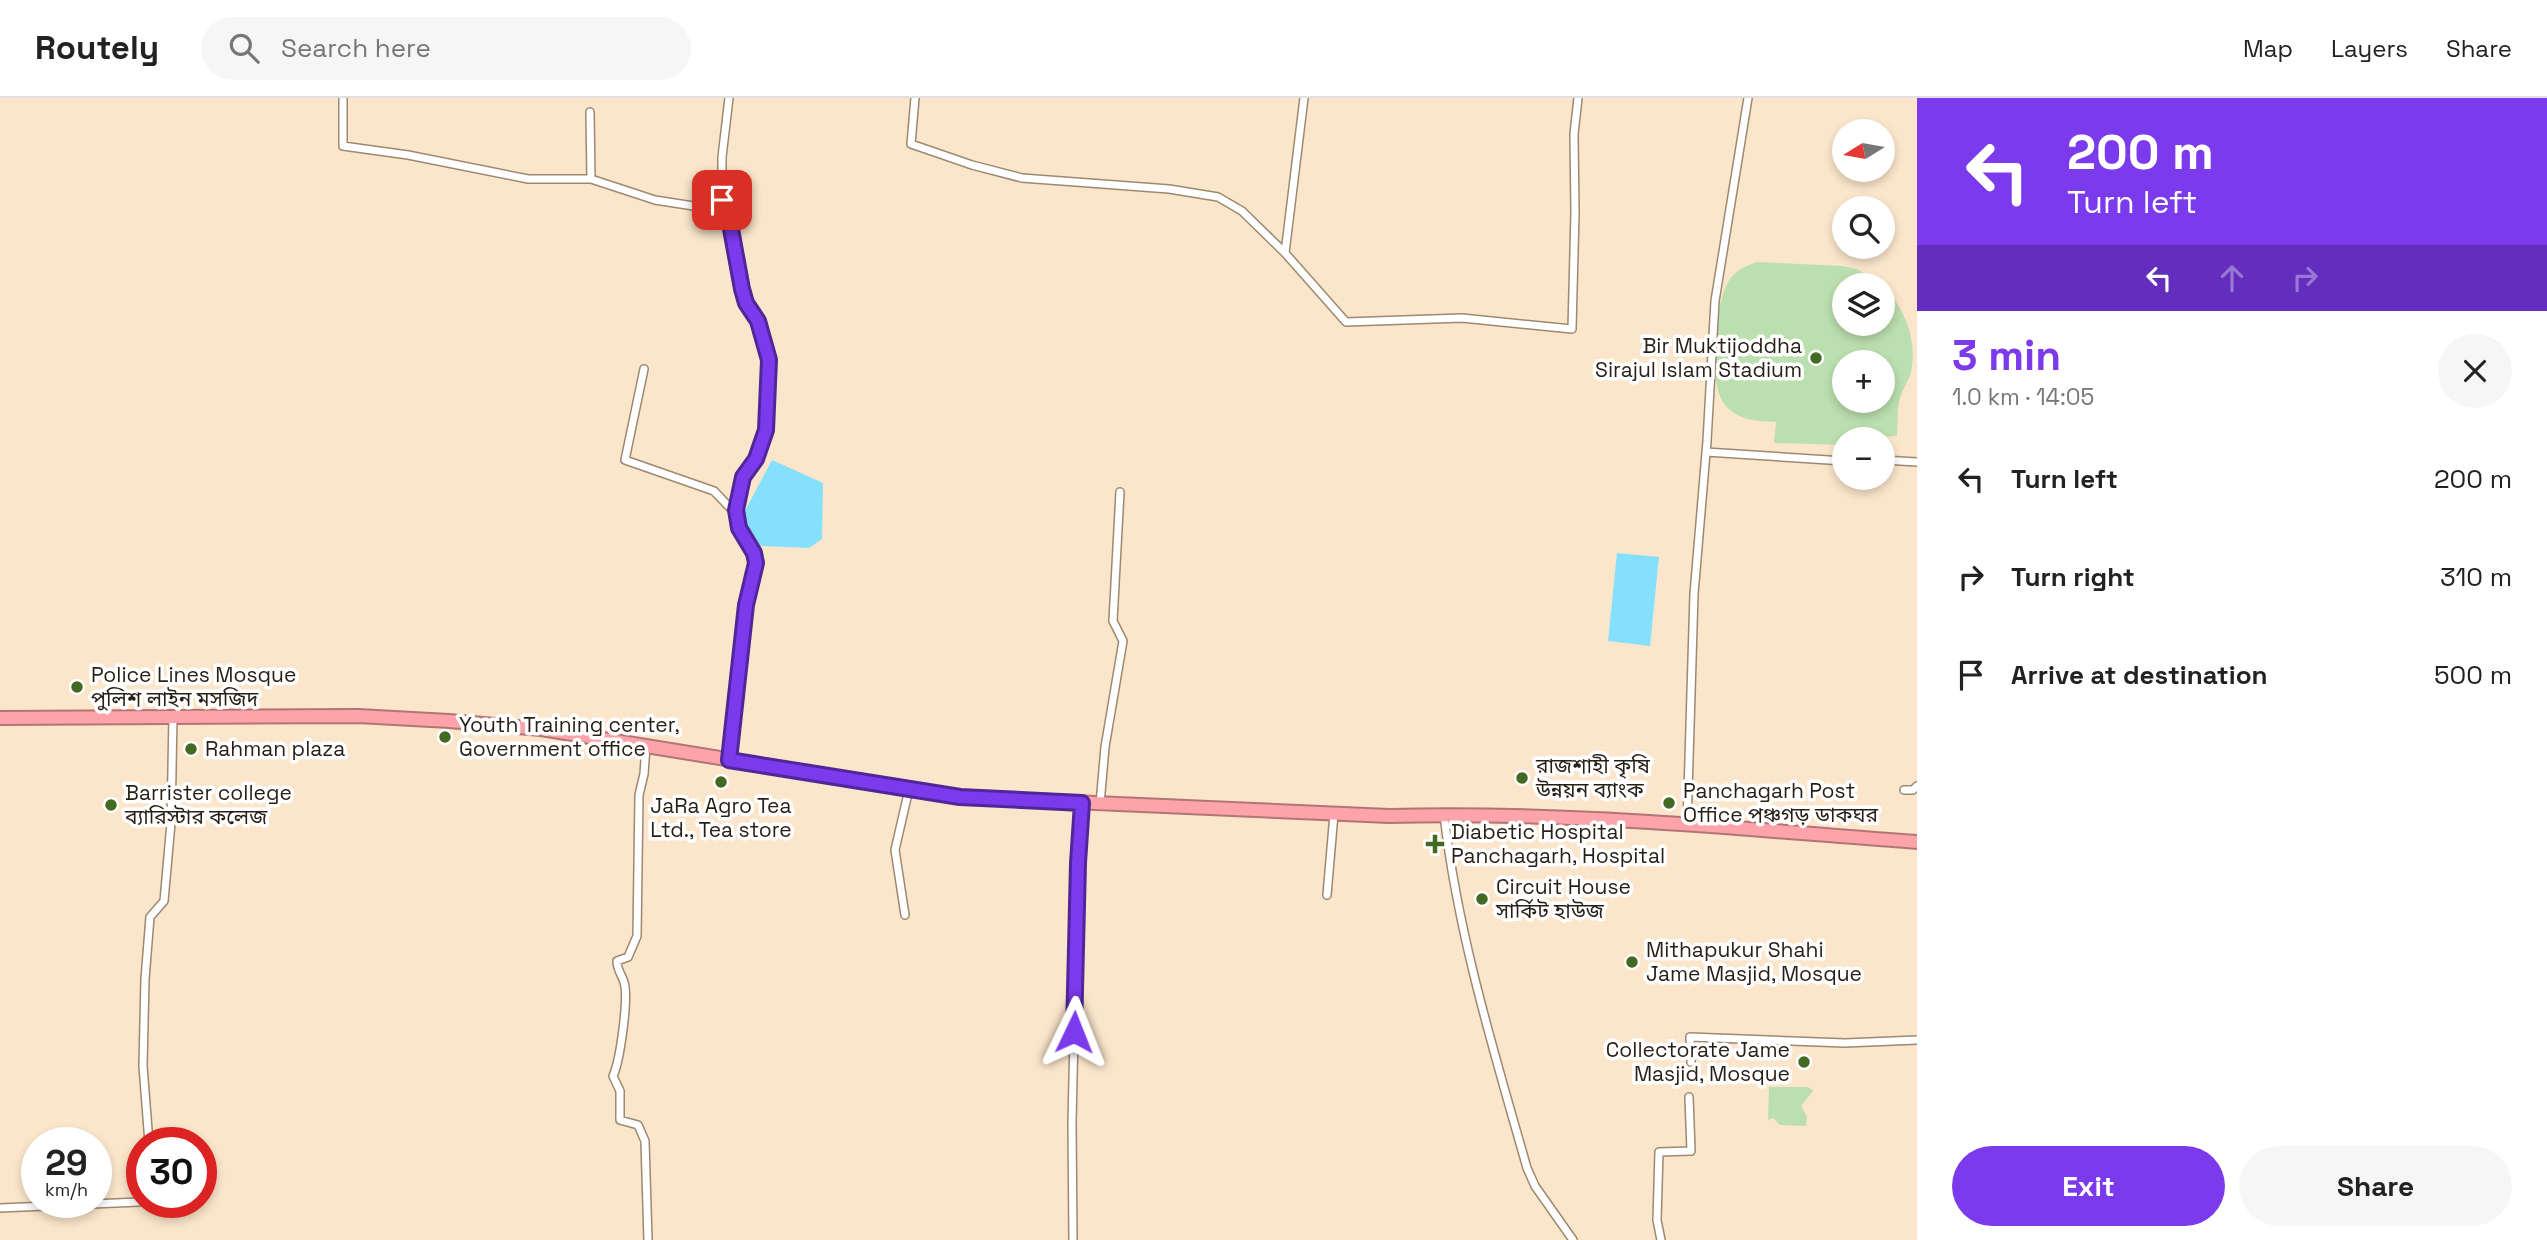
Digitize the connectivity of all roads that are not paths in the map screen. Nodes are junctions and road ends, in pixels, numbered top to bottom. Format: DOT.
graph roads {
  1 [pos="342,98"];
  2 [pos="729,98"];
  3 [pos="915,98"];
  4 [pos="1304,98"];
  5 [pos="1578,98"];
  6 [pos="1748,98"];
  7 [pos="590,112"];
  8 [pos="591,179"];
  9 [pos="727,206"];
  10 [pos="1285,253"];
  11 [pos="644,369"];
  12 [pos="1706,452"];
  13 [pos="1832,460"];
  14 [pos="1895,461"];
  15 [pos="1917,462"];
  16 [pos="1120,492"];
  17 [pos="737,515"];
  18 [pos="173,716"];
  19 [pos="0,718"];
  20 [pos="646,746"];
  21 [pos="729,760"];
  22 [pos="1917,786"];
  23 [pos="909,789"];
  24 [pos="1904,790"];
  25 [pos="1082,803"];
  26 [pos="1100,804"];
  27 [pos="1334,814"];
  28 [pos="1444,814"];
  29 [pos="1687,825"];
  30 [pos="1917,842"];
  31 [pos="1327,895"];
  32 [pos="905,915"];
  33 [pos="1917,1040"];
  34 [pos="1691,1062"];
  35 [pos="1689,1097"];
  36 [pos="148,1127"];
  37 [pos="126,1203"];
  38 [pos="0,1208"];
  39 [pos="648,1240"];
  40 [pos="1073,1240"];
  41 [pos="1573,1240"];
  42 [pos="1661,1240"];
  1 -- 8 [label="street"];
  2 -- 9 [label="street"];
  3 -- 10 [label="street"];
  4 -- 10 [label="street"];
  5 -- 10 [label="street"];
  6 -- 12 [label="street"];
  7 -- 8 [label="street"];
  8 -- 9 [label="street"];
  9 -- 17 [label="street"];
  11 -- 17 [label="street"];
  12 -- 13 [label="street"];
  12 -- 29 [label="street"];
  14 -- 15 [label="street"];
  16 -- 26 [label="street"];
  17 -- 21 [label="street"];
  18 -- 19 [label="highway"];
  18 -- 20 [label="highway"];
  18 -- 36 [label="street"];
  20 -- 21 [label="highway"];
  20 -- 39 [label="street"];
  21 -- 23 [label="highway"];
  22 -- 24 [label="street"];
  23 -- 25 [label="highway"];
  23 -- 32 [label="street"];
  25 -- 26 [label="highway"];
  25 -- 40 [label="street"];
  26 -- 27 [label="highway"];
  27 -- 28 [label="highway"];
  27 -- 31 [label="street"];
  28 -- 29 [label="highway"];
  28 -- 41 [label="street"];
  29 -- 30 [label="highway"];
  33 -- 34 [label="street"];
  35 -- 42 [label="street"];
  37 -- 38 [label="street"];
}
